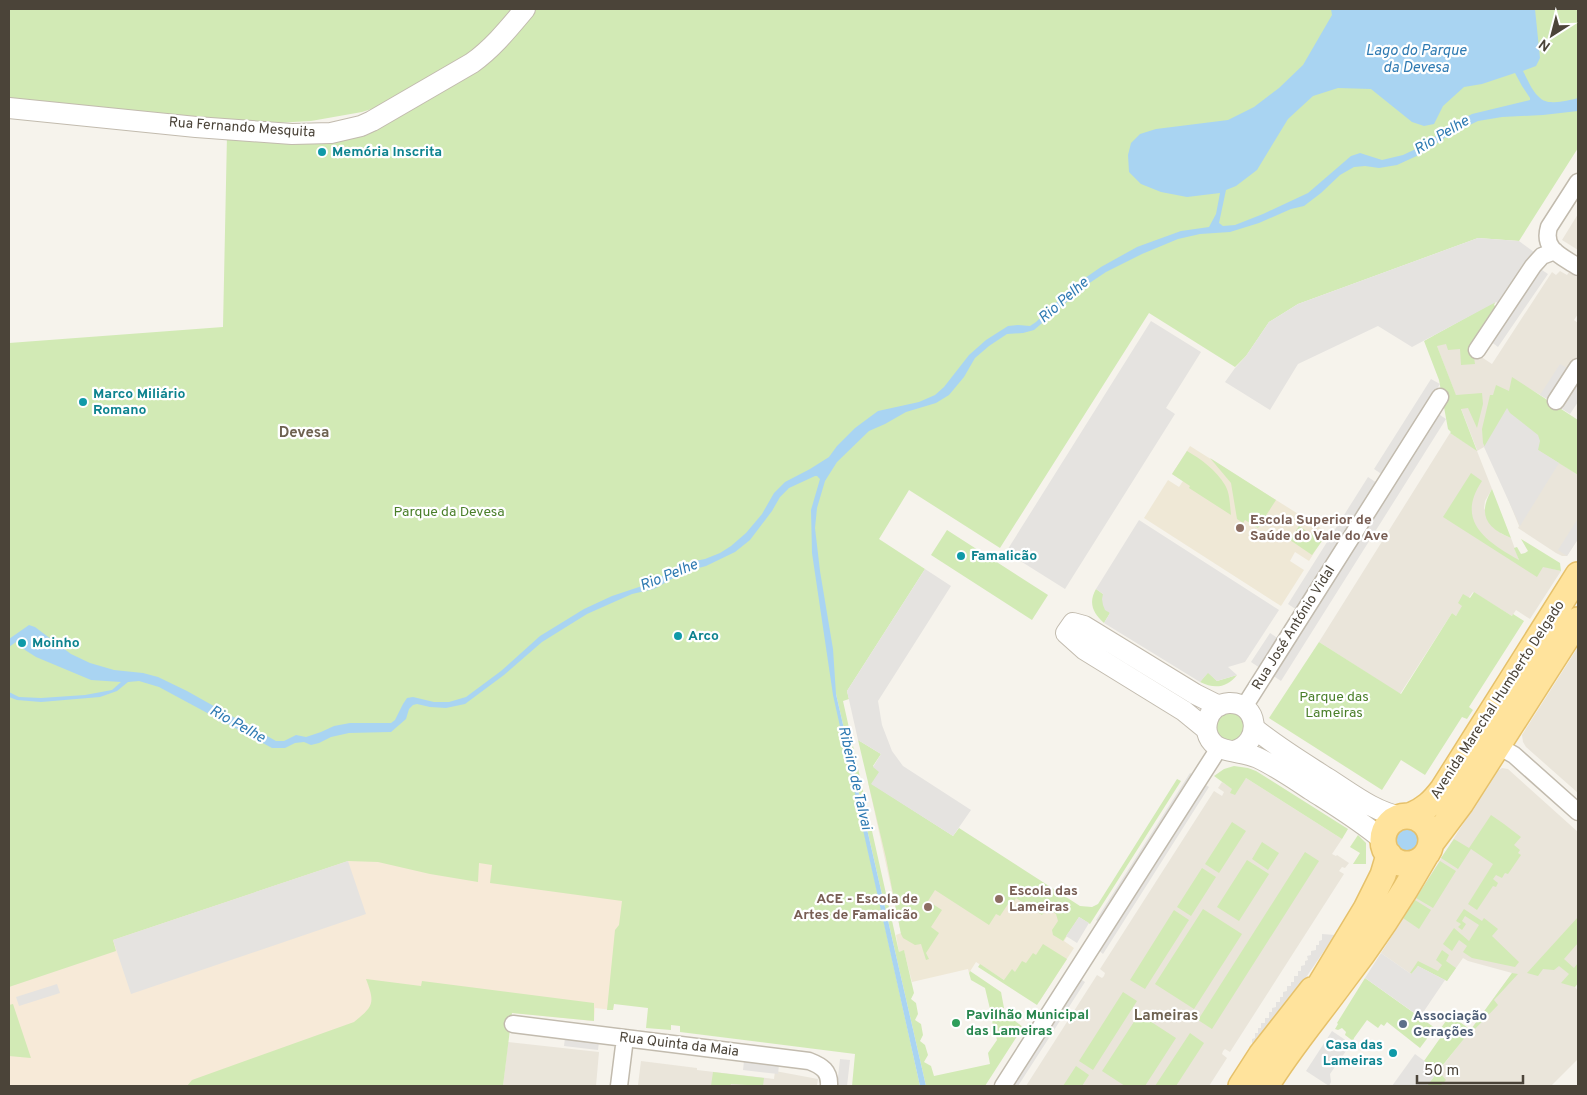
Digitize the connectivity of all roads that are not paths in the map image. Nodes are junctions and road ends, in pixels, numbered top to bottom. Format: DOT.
graph roads {
  1 [pos="525,9"];
  2 [pos="9,108"];
  3 [pos="1578,182"];
  4 [pos="1554,252"];
  5 [pos="1578,267"];
  6 [pos="1477,350"];
  7 [pos="1578,367"];
  8 [pos="1440,397"];
  9 [pos="1556,401"];
  10 [pos="1578,575"];
  11 [pos="1578,620"];
  12 [pos="1219,706"];
  13 [pos="1244,707"];
  14 [pos="1254,728"];
  15 [pos="1206,729"];
  16 [pos="1496,749"];
  17 [pos="1226,750"];
  18 [pos="1578,812"];
  19 [pos="1406,816"];
  20 [pos="1386,847"];
  21 [pos="1428,850"];
  22 [pos="1334,978"];
  23 [pos="514,1024"];
  24 [pos="625,1038"];
  25 [pos="620,1086"];
  26 [pos="829,1086"];
  27 [pos="1003,1086"];
  28 [pos="1241,1086"];
  29 [pos="1257,1086"];
  30 [pos="1266,1086"];
  31 [pos="1278,1086"];
  1 -- 2 [label="street, Rua Fernando Mesquita"];
  3 -- 4 [label="street"];
  4 -- 5 [label="street"];
  4 -- 6 [label="street"];
  7 -- 9 [label="street"];
  8 -- 13 [label="street, Rua José António Vidal"];
  10 -- 19 [label="main road, Avenida Marechal Humberto Delgado"];
  11 -- 16 [label="main road, Avenida Marechal Humberto Delgado"];
  12 -- 13 [label="street"];
  12 -- 15 [label="street"];
  12 -- 15 [label="street"];
  13 -- 14 [label="street"];
  14 -- 17 [label="street"];
  14 -- 19 [label="street"];
  15 -- 17 [label="street"];
  16 -- 18 [label="street"];
  16 -- 21 [label="main road, Avenida Marechal Humberto Delgado"];
  17 -- 20 [label="street"];
  17 -- 27 [label="street"];
  19 -- 20 [label="main road"];
  19 -- 21 [label="main road"];
  20 -- 21 [label="main road"];
  20 -- 22 [label="main road, Avenida Marechal Humberto Delgado"];
  21 -- 22 [label="main road, Avenida Marechal Humberto Delgado"];
  22 -- 28 [label="main road, Avenida Marechal Humberto Delgado"];
  22 -- 29 [label="main road, Avenida Marechal Humberto Delgado"];
  22 -- 30 [label="main road, Avenida Marechal Humberto Delgado"];
  22 -- 31 [label="main road, Avenida Marechal Humberto Delgado"];
  23 -- 24 [label="street, Rua Quinta da Maia"];
  24 -- 25 [label="street"];
  24 -- 26 [label="street, Rua Quinta da Maia"];
}
